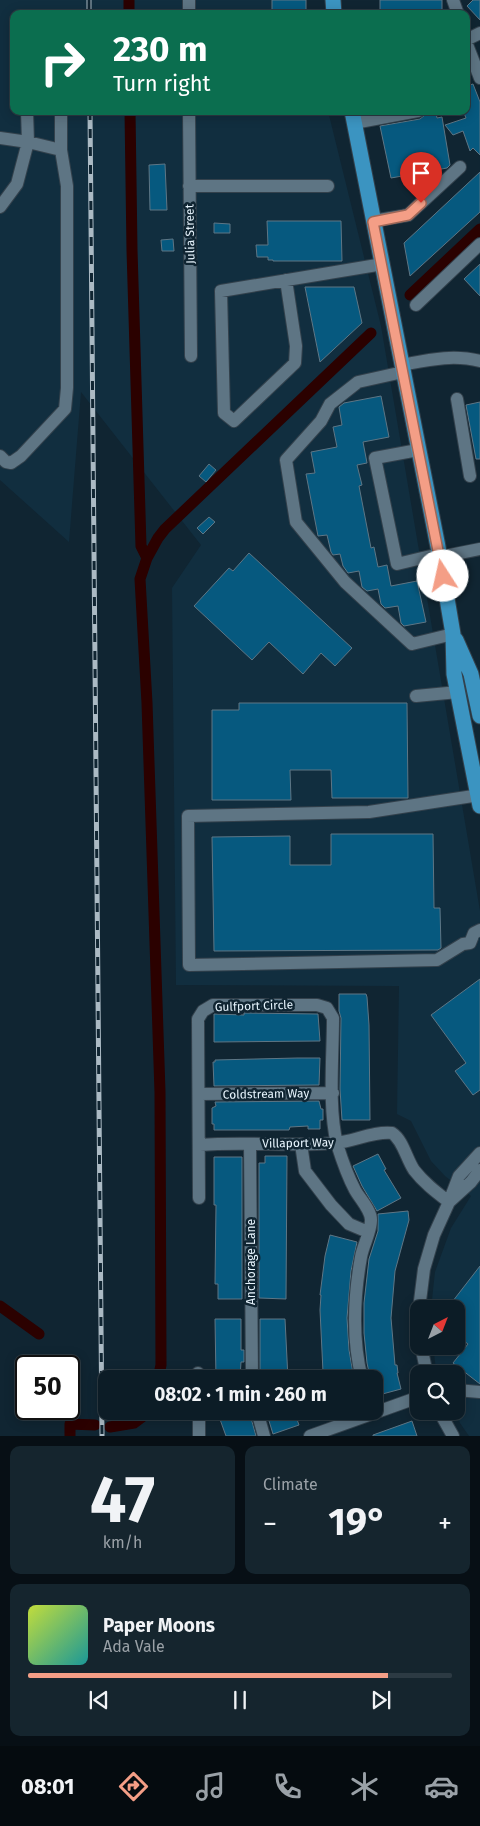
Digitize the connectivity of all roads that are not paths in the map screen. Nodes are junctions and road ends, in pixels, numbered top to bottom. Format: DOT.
graph roads {
  1 [pos="470,52"];
  2 [pos="480,78"];
  3 [pos="27,115"];
  4 [pos="61,115"];
  5 [pos="189,115"];
  6 [pos="375,115"];
  7 [pos="353,117"];
  8 [pos="0,138"];
  9 [pos="28,142"];
  10 [pos="61,150"];
  11 [pos="460,167"];
  12 [pos="189,186"];
  13 [pos="328,186"];
  14 [pos="0,207"];
  15 [pos="373,222"];
  16 [pos="480,244"];
  17 [pos="383,264"];
  18 [pos="286,280"];
  19 [pos="416,305"];
  20 [pos="192,356"];
  21 [pos="479,358"];
  22 [pos="402,368"];
  23 [pos="457,400"];
  24 [pos="418,450"];
  25 [pos="0,456"];
  26 [pos="470,476"];
  27 [pos="480,549"];
  28 [pos="440,556"];
  29 [pos="454,634"];
  30 [pos="458,692"];
  31 [pos="416,696"];
  32 [pos="480,716"];
  33 [pos="479,799"];
  34 [pos="480,930"];
  35 [pos="333,1093"];
  36 [pos="199,1094"];
  37 [pos="337,1143"];
  38 [pos="250,1144"];
  39 [pos="301,1144"];
  40 [pos="200,1145"];
  41 [pos="480,1153"];
  42 [pos="480,1170"];
  43 [pos="199,1198"];
  44 [pos="450,1202"];
  45 [pos="368,1232"];
  46 [pos="420,1300"];
  47 [pos="252,1370"];
  48 [pos="360,1370"];
  49 [pos="465,1391"];
  50 [pos="480,1392"];
  51 [pos="410,1400"];
  52 [pos="383,1409"];
  53 [pos="199,1420"];
  54 [pos="260,1420"];
  55 [pos="353,1420"];
  56 [pos="444,1420"];
  57 [pos="316,1435"];
  58 [pos="199,1436"];
  59 [pos="264,1436"];
  60 [pos="453,1436"];
  1 -- 2 [label="street"];
  3 -- 9 [label="street"];
  4 -- 10 [label="street"];
  5 -- 12 [label="street, Julia Street"];
  6 -- 7 [label="street"];
  7 -- 15 [label="main road"];
  8 -- 9 [label="street"];
  9 -- 10 [label="street"];
  9 -- 14 [label="street"];
  10 -- 25 [label="street"];
  11 -- 15 [label="street"];
  12 -- 13 [label="street"];
  12 -- 20 [label="street, Julia Street"];
  15 -- 17 [label="main road"];
  16 -- 19 [label="street"];
  17 -- 18 [label="street"];
  17 -- 22 [label="main road"];
  18 -- 18 [label="street"];
  21 -- 22 [label="street"];
  22 -- 24 [label="main road"];
  22 -- 29 [label="street"];
  23 -- 26 [label="street"];
  24 -- 28 [label="main road"];
  24 -- 28 [label="street"];
  27 -- 28 [label="street"];
  28 -- 29 [label="main road"];
  29 -- 30 [label="main road"];
  29 -- 32 [label="main road"];
  30 -- 31 [label="street"];
  30 -- 33 [label="main road"];
  33 -- 34 [label="street"];
  35 -- 36 [label="street, Coldstream Way"];
  35 -- 36 [label="street, Gulfport Circle"];
  35 -- 37 [label="street, Gulfport Circle"];
  36 -- 40 [label="street, Gulfport Circle"];
  37 -- 39 [label="street, Villaport Way"];
  37 -- 44 [label="street, Villaport Way"];
  37 -- 45 [label="street, Gulfport Circle"];
  38 -- 39 [label="street, Villaport Way"];
  38 -- 40 [label="street, Villaport Way"];
  38 -- 47 [label="street, Anchorage Lane"];
  39 -- 45 [label="street"];
  40 -- 43 [label="street, Gulfport Circle"];
  41 -- 44 [label="street"];
  42 -- 44 [label="street"];
  44 -- 46 [label="street"];
  45 -- 48 [label="street, Gulfport Circle"];
  49 -- 50 [label="street"];
  51 -- 52 [label="street"];
  53 -- 58 [label="street"];
  54 -- 59 [label="street"];
  55 -- 57 [label="street"];
  56 -- 60 [label="street"];
}
